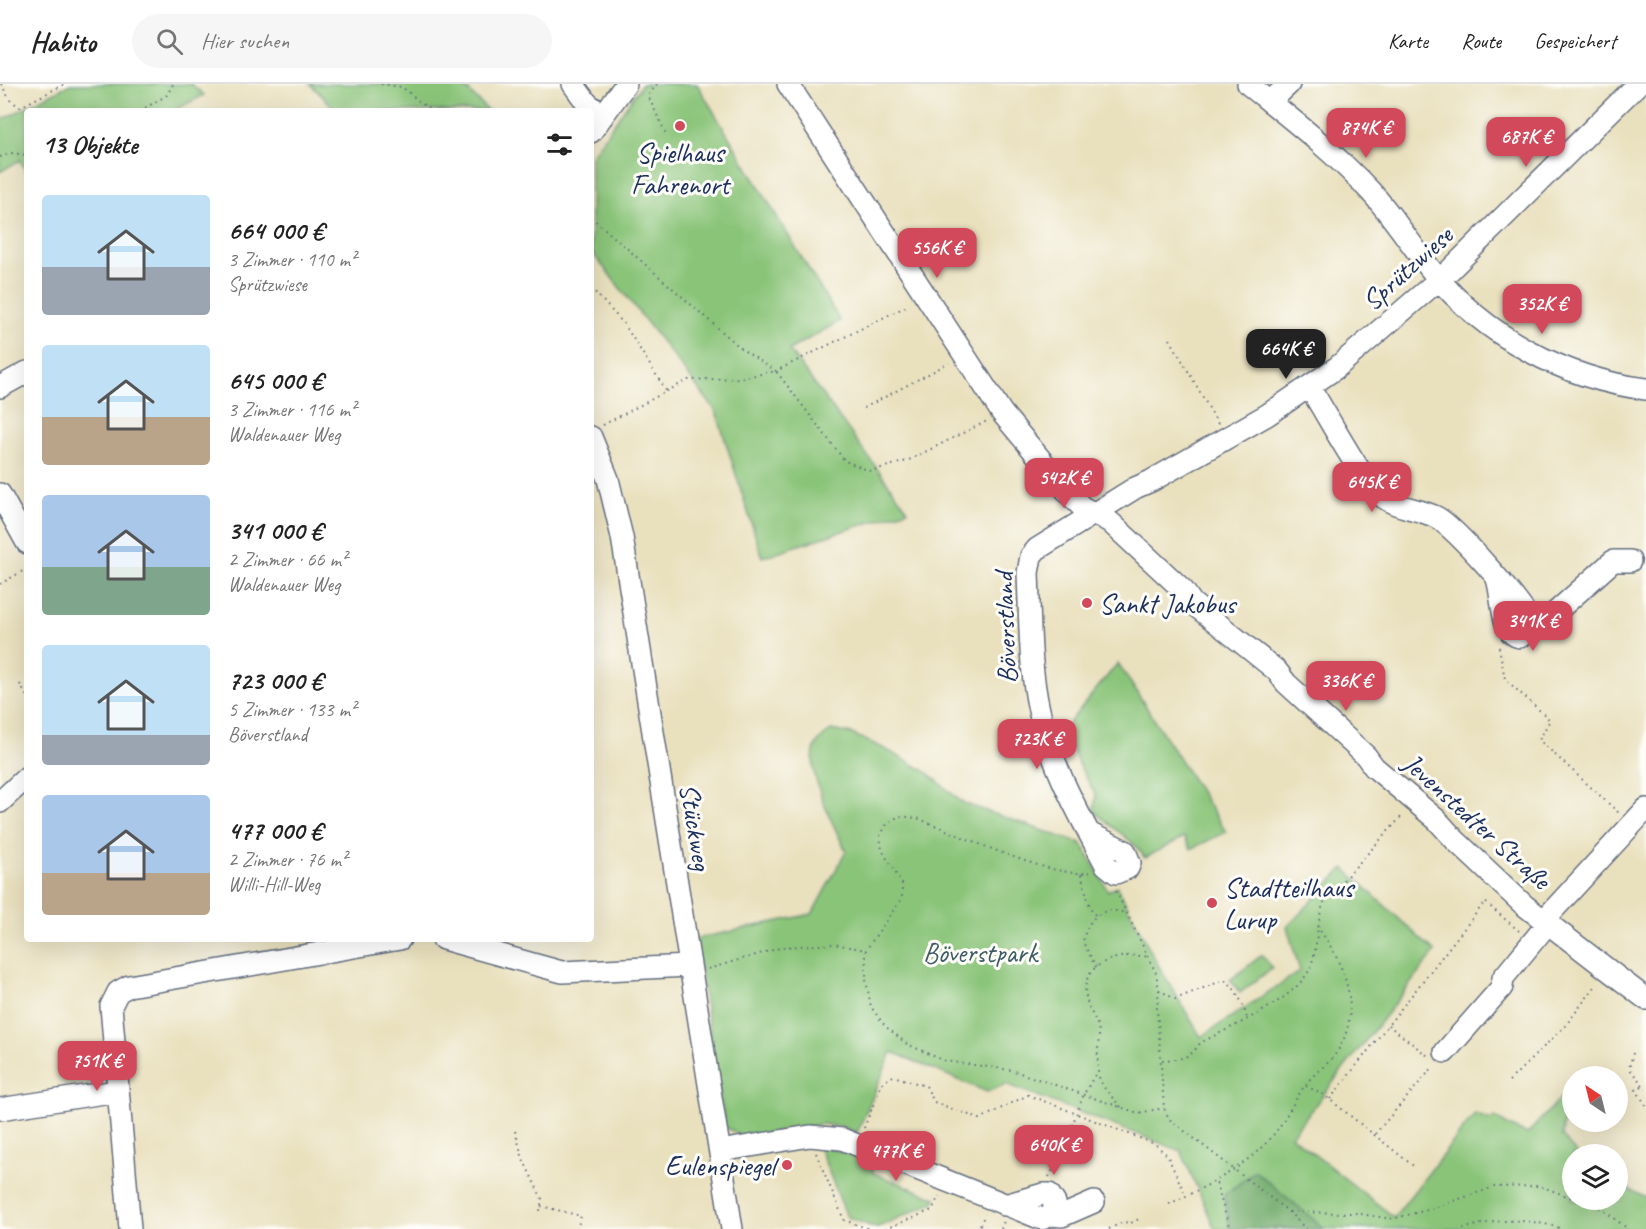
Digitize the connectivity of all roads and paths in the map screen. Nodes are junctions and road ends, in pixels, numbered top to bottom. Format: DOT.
graph roads {
  1 [pos="1,84"];
  2 [pos="65,84"];
  3 [pos="173,84"];
  4 [pos="381,84"];
  5 [pos="573,84"];
  6 [pos="626,84"];
  7 [pos="656,84"];
  8 [pos="788,84"];
  9 [pos="1248,84"];
  10 [pos="1289,84"];
  11 [pos="1638,84"];
  12 [pos="1270,102"];
  13 [pos="145,108"];
  14 [pos="427,108"];
  15 [pos="589,108"];
  16 [pos="597,124"];
  17 [pos="667,136"];
  18 [pos="24,155"];
  19 [pos="0,157"];
  20 [pos="594,220"];
  21 [pos="1439,280"];
  22 [pos="594,291"];
  23 [pos="909,305"];
  24 [pos="1170,339"];
  25 [pos="956,359"];
  26 [pos="776,371"];
  27 [pos="24,374"];
  28 [pos="0,387"];
  29 [pos="1310,387"];
  30 [pos="1646,389"];
  31 [pos="667,392"];
  32 [pos="864,408"];
  33 [pos="995,417"];
  34 [pos="1223,431"];
  35 [pos="594,432"];
  36 [pos="594,436"];
  37 [pos="0,494"];
  38 [pos="1092,513"];
  39 [pos="24,538"];
  40 [pos="1630,561"];
  41 [pos="23,571"];
  42 [pos="0,584"];
  43 [pos="1499,647"];
  44 [pos="20,684"];
  45 [pos="24,691"];
  46 [pos="24,780"];
  47 [pos="0,802"];
  48 [pos="1416,802"];
  49 [pos="1639,817"];
  50 [pos="1091,834"];
  51 [pos="1092,872"];
  52 [pos="1081,874"];
  53 [pos="1113,885"];
  54 [pos="1127,914"];
  55 [pos="1095,915"];
  56 [pos="1547,921"];
  57 [pos="1317,926"];
  58 [pos="383,942"];
  59 [pos="454,942"];
  60 [pos="1532,943"];
  61 [pos="866,950"];
  62 [pos="1149,957"];
  63 [pos="1096,967"];
  64 [pos="696,968"];
  65 [pos="1603,977"];
  66 [pos="1159,990"];
  67 [pos="1646,999"];
  68 [pos="1247,1018"];
  69 [pos="1389,1023"];
  70 [pos="1633,1053"];
  71 [pos="1441,1058"];
  72 [pos="1162,1060"];
  73 [pos="1096,1073"];
  74 [pos="1509,1081"];
  75 [pos="1305,1085"];
  76 [pos="1642,1086"];
  77 [pos="1646,1089"];
  78 [pos="117,1091"];
  79 [pos="1084,1094"];
  80 [pos="1330,1100"];
  81 [pos="1646,1105"];
  82 [pos="1121,1107"];
  83 [pos="0,1108"];
  84 [pos="1164,1108"];
  85 [pos="1077,1113"];
  86 [pos="515,1131"];
  87 [pos="1070,1131"];
  88 [pos="1374,1135"];
  89 [pos="861,1136"];
  90 [pos="813,1144"];
  91 [pos="720,1151"];
  92 [pos="1059,1158"];
  93 [pos="1234,1168"];
  94 [pos="1416,1168"];
  95 [pos="1215,1182"];
  96 [pos="1046,1185"];
  97 [pos="1562,1194"];
  98 [pos="939,1196"];
  99 [pos="1186,1196"];
  100 [pos="1094,1202"];
  101 [pos="1168,1204"];
  102 [pos="541,1206"];
  103 [pos="1603,1210"];
  104 [pos="540,1211"];
  105 [pos="1289,1212"];
  106 [pos="1141,1218"];
  107 [pos="1131,1224"];
  108 [pos="130,1229"];
  109 [pos="577,1229"];
  110 [pos="732,1229"];
  111 [pos="869,1229"];
  112 [pos="885,1229"];
  113 [pos="1109,1229"];
  114 [pos="1133,1229"];
  115 [pos="1230,1229"];
  116 [pos="1306,1229"];
  117 [pos="1462,1229"];
  118 [pos="1563,1229"];
  119 [pos="1628,1229"];
  1 -- 2 [label="path"];
  3 -- 13 [label="path"];
  4 -- 14 [label="path"];
  5 -- 15 [label="street"];
  6 -- 16 [label="street"];
  7 -- 17 [label="path"];
  8 -- 38 [label="street, Jevenstedter Straße"];
  9 -- 12 [label="street"];
  10 -- 12 [label="street"];
  11 -- 21 [label="street, Sprützwiese"];
  12 -- 21 [label="street"];
  18 -- 19 [label="path"];
  20 -- 26 [label="path"];
  21 -- 29 [label="street, Sprützwiese"];
  21 -- 30 [label="street"];
  22 -- 31 [label="path"];
  23 -- 26 [label="path"];
  24 -- 34 [label="path"];
  25 -- 32 [label="path"];
  26 -- 31 [label="path"];
  26 -- 33 [label="path"];
  27 -- 28 [label="street"];
  29 -- 38 [label="street, Sprützwiese"];
  29 -- 40 [label="street"];
  31 -- 35 [label="path"];
  36 -- 64 [label="street, Stückweg"];
  37 -- 39 [label="street"];
  38 -- 48 [label="street, Jevenstedter Straße"];
  38 -- 50 [label="street, Böverstland"];
  41 -- 42 [label="path"];
  43 -- 49 [label="path"];
  44 -- 45 [label="path"];
  46 -- 47 [label="street"];
  48 -- 56 [label="street, Jevenstedter Straße"];
  48 -- 57 [label="path"];
  49 -- 56 [label="street"];
  51 -- 52 [label="path"];
  52 -- 55 [label="path"];
  52 -- 61 [label="path"];
  53 -- 54 [label="path"];
  54 -- 55 [label="path"];
  54 -- 62 [label="path"];
  55 -- 63 [label="path"];
  56 -- 60 [label="street, Jevenstedter Straße"];
  56 -- 67 [label="street, Jevenstedter Straße"];
  57 -- 68 [label="path"];
  57 -- 75 [label="path"];
  58 -- 78 [label="street"];
  59 -- 64 [label="street"];
  60 -- 69 [label="path, Jevenstedter Straße"];
  60 -- 71 [label="street, Jevenstedter Straße"];
  61 -- 64 [label="path"];
  61 -- 79 [label="path"];
  62 -- 63 [label="path"];
  62 -- 66 [label="path"];
  63 -- 73 [label="path"];
  64 -- 91 [label="street, Stückweg"];
  65 -- 74 [label="path"];
  66 -- 68 [label="path"];
  66 -- 72 [label="path"];
  68 -- 72 [label="path"];
  69 -- 71 [label="path"];
  69 -- 80 [label="path, Jevenstedter Straße"];
  70 -- 76 [label="path"];
  71 -- 88 [label="path"];
  72 -- 84 [label="path"];
  73 -- 79 [label="path"];
  73 -- 82 [label="path"];
  75 -- 80 [label="path"];
  75 -- 93 [label="path"];
  76 -- 77 [label="path"];
  76 -- 81 [label="path"];
  78 -- 83 [label="street"];
  78 -- 108 [label="street"];
  79 -- 82 [label="path"];
  79 -- 85 [label="path"];
  80 -- 88 [label="path"];
  82 -- 84 [label="path"];
  84 -- 93 [label="path"];
  85 -- 87 [label="path"];
  85 -- 89 [label="path"];
  85 -- 99 [label="path"];
  86 -- 102 [label="path"];
  88 -- 94 [label="path"];
  90 -- 111 [label="path"];
  91 -- 100 [label="street"];
  91 -- 110 [label="street, Stückweg"];
  92 -- 96 [label="path"];
  93 -- 95 [label="path"];
  93 -- 105 [label="path"];
  95 -- 99 [label="path"];
  95 -- 115 [label="path"];
  97 -- 105 [label="path"];
  98 -- 112 [label="path"];
  99 -- 101 [label="path"];
  102 -- 104 [label="path"];
  102 -- 109 [label="path"];
  103 -- 119 [label="path"];
  105 -- 116 [label="path"];
  106 -- 107 [label="path"];
  107 -- 113 [label="path"];
  107 -- 114 [label="path"];
  117 -- 118 [label="path"];
}
